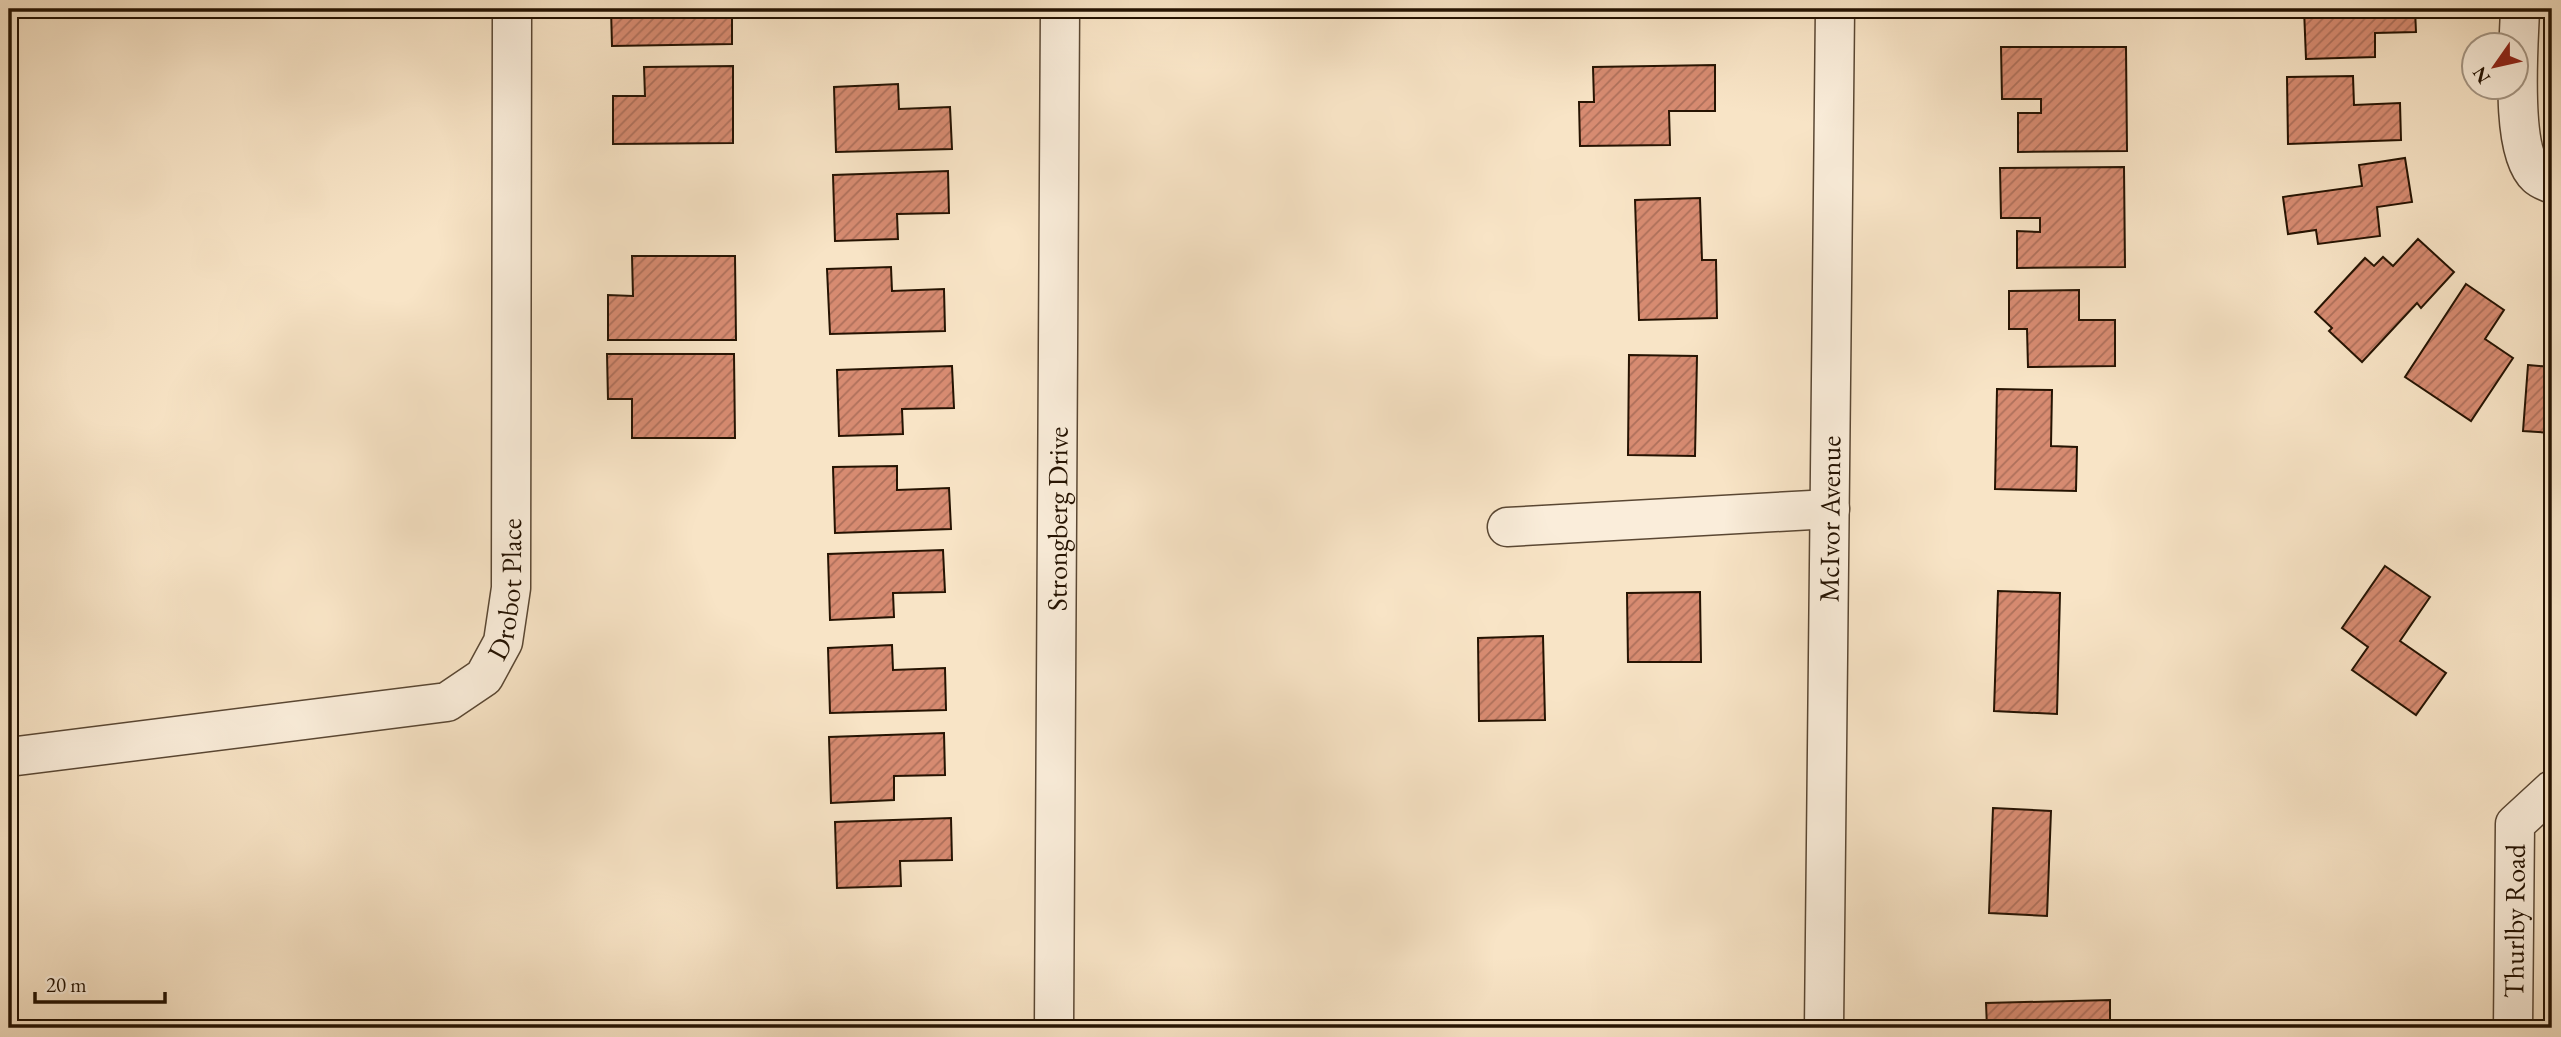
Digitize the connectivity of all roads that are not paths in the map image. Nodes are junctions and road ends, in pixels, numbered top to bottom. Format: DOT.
graph roads {
  1 [pos="512,9"];
  2 [pos="1060,9"];
  3 [pos="1835,9"];
  4 [pos="2520,9"];
  5 [pos="2552,184"];
  6 [pos="1830,509"];
  7 [pos="1507,527"];
  8 [pos="9,757"];
  9 [pos="2552,790"];
  10 [pos="1054,1028"];
  11 [pos="1824,1028"];
  12 [pos="2513,1028"];
  1 -- 8 [label="street, Drobot Place"];
  2 -- 10 [label="street, Strongberg Drive"];
  3 -- 6 [label="street, McIvor Avenue"];
  4 -- 5 [label="street"];
  6 -- 7 [label="street"];
  6 -- 11 [label="street, McIvor Avenue"];
  9 -- 12 [label="street, Thurlby Road"];
}
